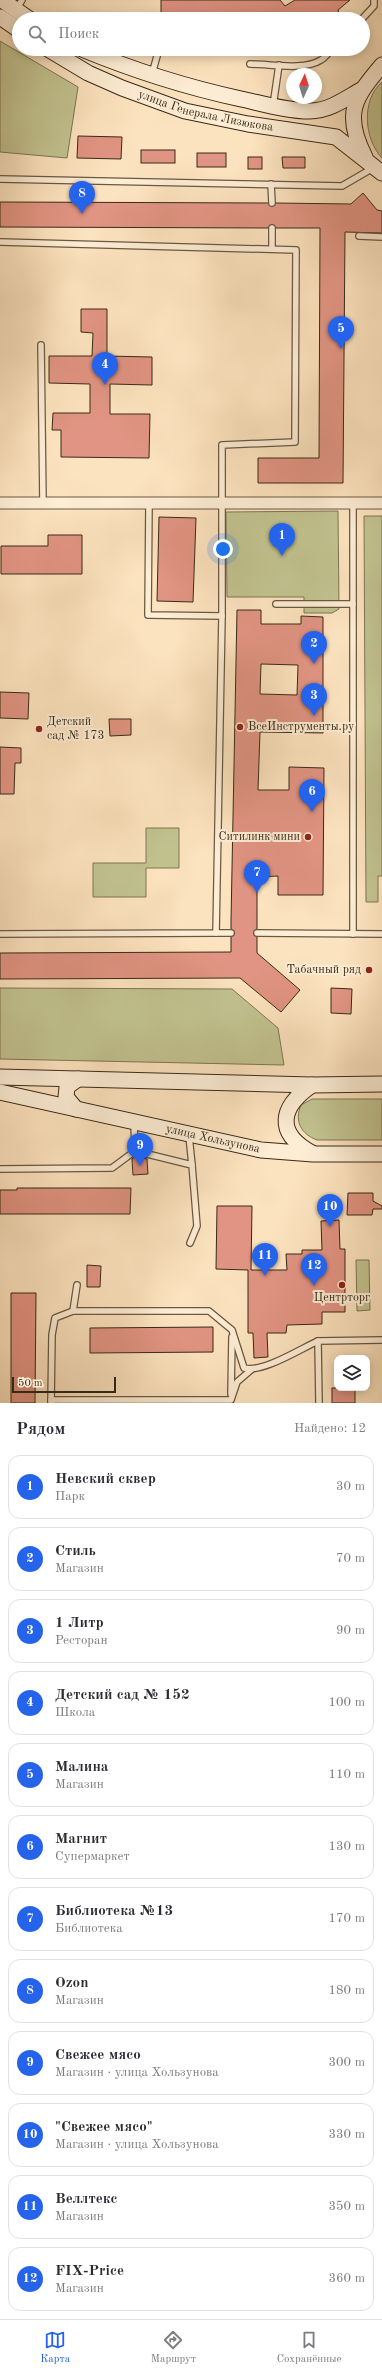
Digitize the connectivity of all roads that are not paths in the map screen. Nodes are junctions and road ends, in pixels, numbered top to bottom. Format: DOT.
graph roads {
  1 [pos="2,0"];
  2 [pos="374,0"];
  3 [pos="19,5"];
  4 [pos="368,12"];
  5 [pos="0,17"];
  6 [pos="12,25"];
  7 [pos="60,56"];
  8 [pos="100,56"];
  9 [pos="157,56"];
  10 [pos="326,56"];
  11 [pos="250,64"];
  12 [pos="279,65"];
  13 [pos="382,65"];
  14 [pos="151,76"];
  15 [pos="360,90"];
  16 [pos="273,107"];
  17 [pos="374,167"];
  18 [pos="0,178"];
  19 [pos="271,184"];
  20 [pos="272,203"];
  21 [pos="272,228"];
  22 [pos="359,236"];
  23 [pos="382,237"];
  24 [pos="0,242"];
  25 [pos="272,249"];
  26 [pos="41,345"];
  27 [pos="0,503"];
  28 [pos="43,503"];
  29 [pos="149,503"];
  30 [pos="222,503"];
  31 [pos="353,503"];
  32 [pos="382,503"];
  33 [pos="276,604"];
  34 [pos="353,604"];
  35 [pos="222,616"];
  36 [pos="216,933"];
  37 [pos="231,933"];
  38 [pos="257,933"];
  39 [pos="0,934"];
  40 [pos="353,934"];
  41 [pos="382,934"];
  42 [pos="0,1077"];
  43 [pos="78,1079"];
  44 [pos="382,1084"];
  45 [pos="312,1085"];
  46 [pos="0,1092"];
  47 [pos="76,1109"];
  48 [pos="134,1122"];
  49 [pos="188,1134"];
  50 [pos="135,1151"];
  51 [pos="313,1154"];
  52 [pos="382,1154"];
  53 [pos="192,1165"];
  54 [pos="0,1169"];
  55 [pos="190,1243"];
  56 [pos="77,1285"];
  57 [pos="72,1311"];
  58 [pos="232,1330"];
  59 [pos="382,1340"];
  60 [pos="318,1341"];
  61 [pos="251,1370"];
  62 [pos="51,1401"];
  63 [pos="231,1401"];
  64 [pos="319,1403"];
  1 -- 3 [label="main road"];
  2 -- 4 [label="lane"];
  5 -- 6 [label="main road"];
  7 -- 17 [label="main road, улица Генерала Лизюкова"];
  8 -- 14 [label="main road, улица Генерала Лизюкова"];
  9 -- 14 [label="lane"];
  10 -- 12 [label="lane"];
  11 -- 12 [label="lane"];
  12 -- 16 [label="lane"];
  13 -- 15 [label="main road"];
  14 -- 16 [label="main road, улица Генерала Лизюкова"];
  15 -- 16 [label="main road, улица Генерала Лизюкова"];
  15 -- 17 [label="main road"];
  17 -- 19 [label="lane"];
  18 -- 19 [label="lane"];
  19 -- 20 [label="lane"];
  21 -- 25 [label="lane"];
  22 -- 23 [label="lane"];
  24 -- 25 [label="lane"];
  25 -- 30 [label="lane"];
  26 -- 28 [label="lane"];
  27 -- 28 [label="street"];
  28 -- 29 [label="street"];
  29 -- 30 [label="street"];
  29 -- 35 [label="lane"];
  30 -- 31 [label="street"];
  30 -- 35 [label="lane"];
  31 -- 32 [label="street"];
  31 -- 34 [label="lane"];
  33 -- 34 [label="lane"];
  34 -- 40 [label="lane"];
  35 -- 36 [label="lane"];
  36 -- 37 [label="lane"];
  36 -- 39 [label="lane"];
  38 -- 40 [label="lane"];
  40 -- 41 [label="lane"];
  42 -- 43 [label="main road"];
  43 -- 45 [label="main road"];
  43 -- 47 [label="main road"];
  44 -- 45 [label="main road"];
  45 -- 51 [label="main road"];
  46 -- 47 [label="main road, улица Хользунова"];
  47 -- 48 [label="main road, улица Хользунова"];
  48 -- 49 [label="main road, улица Хользунова"];
  48 -- 50 [label="lane"];
  49 -- 51 [label="main road, улица Хользунова"];
  49 -- 53 [label="lane"];
  50 -- 53 [label="lane"];
  50 -- 54 [label="lane"];
  51 -- 52 [label="main road, улица Хользунова"];
  53 -- 55 [label="lane"];
  56 -- 57 [label="lane"];
  57 -- 58 [label="lane"];
  57 -- 62 [label="lane"];
  58 -- 61 [label="lane"];
  58 -- 63 [label="lane"];
  59 -- 60 [label="lane"];
  60 -- 61 [label="lane"];
  60 -- 64 [label="lane"];
  61 -- 63 [label="lane"];
  62 -- 63 [label="lane"];
}
